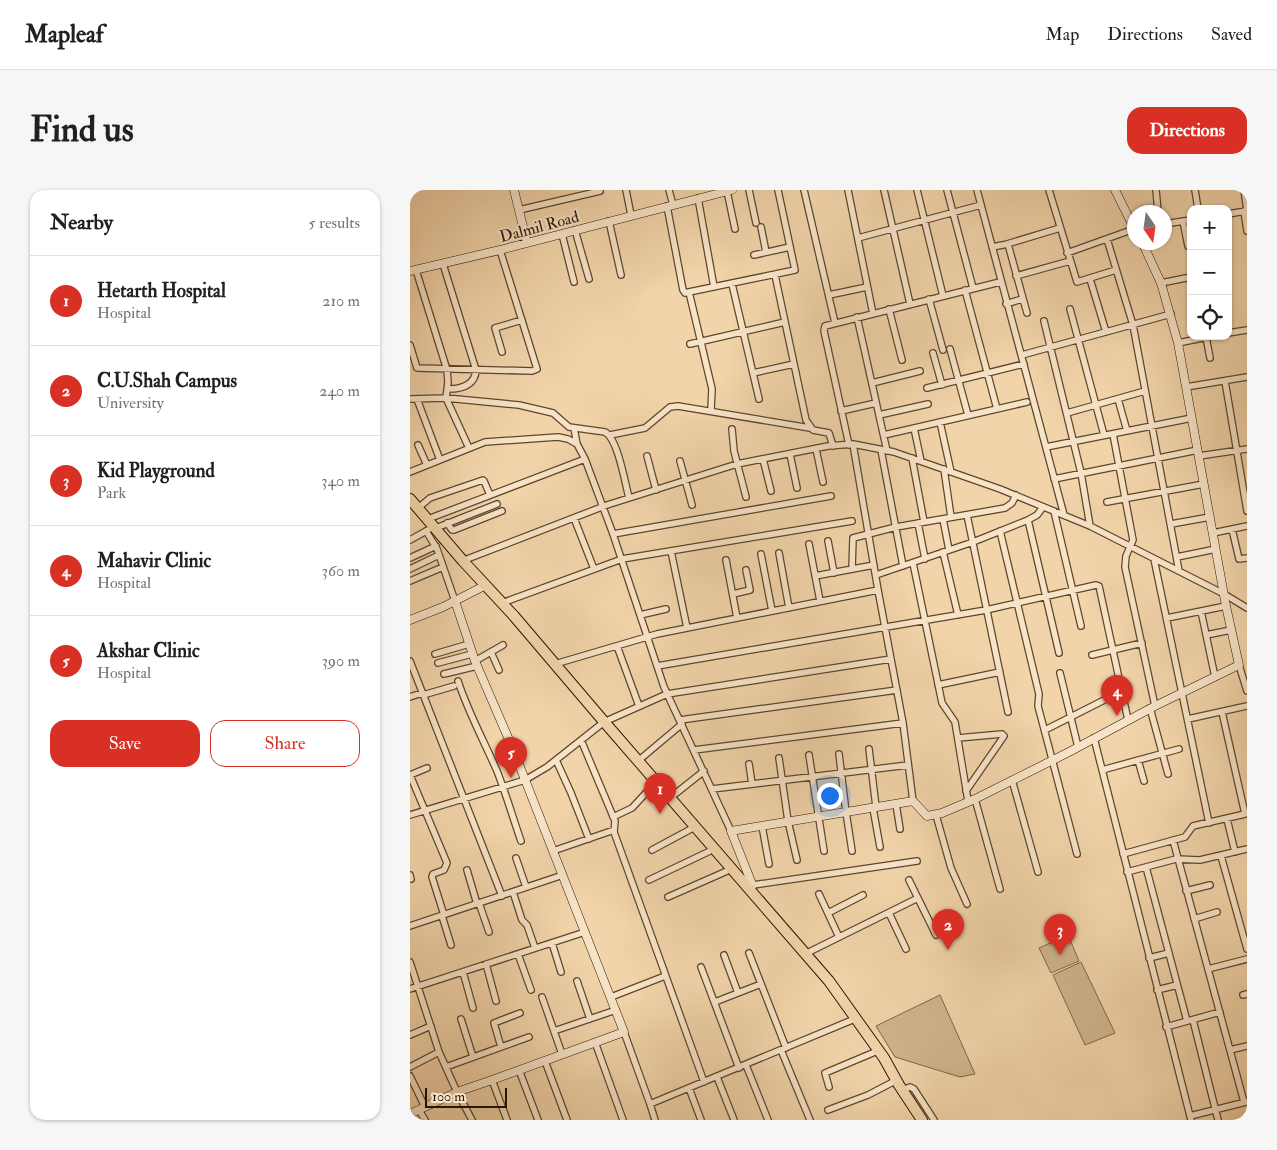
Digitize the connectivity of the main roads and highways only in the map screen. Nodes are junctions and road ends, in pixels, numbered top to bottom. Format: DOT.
graph roads {
  1 [pos="410,499"];
  2 [pos="414,507"];
  3 [pos="484,587"];
  4 [pos="602,723"];
  5 [pos="654,783"];
  6 [pos="855,1020"];
  7 [pos="899,1086"];
  8 [pos="920,1120"];
  1 -- 2 [label="highway"];
  2 -- 3 [label="highway"];
  3 -- 4 [label="highway"];
  3 -- 4 [label="highway"];
  4 -- 5 [label="highway"];
  4 -- 5 [label="highway"];
  5 -- 6 [label="highway"];
  5 -- 6 [label="highway"];
  6 -- 7 [label="highway"];
  6 -- 7 [label="highway"];
  7 -- 8 [label="highway"];
}
